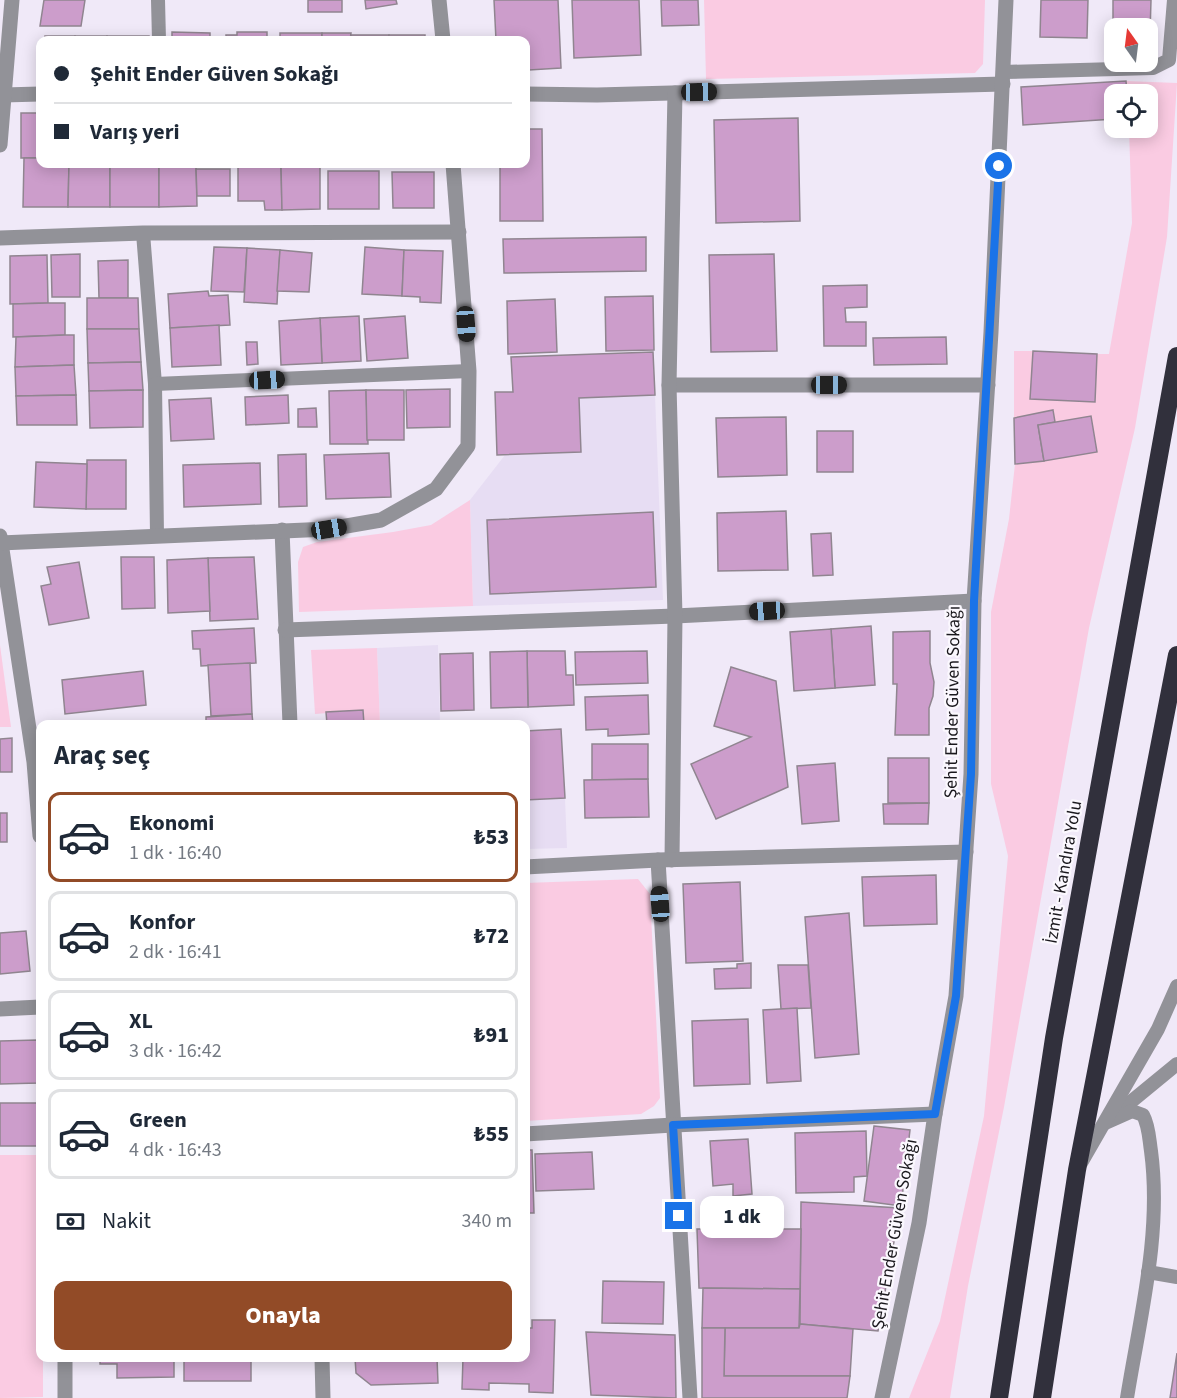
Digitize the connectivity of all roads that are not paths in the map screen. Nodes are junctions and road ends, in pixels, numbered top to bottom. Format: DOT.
graph roads {
  1 [pos="12,0"];
  2 [pos="158,0"];
  3 [pos="439,0"];
  4 [pos="1006,0"];
  5 [pos="1174,0"];
  6 [pos="159,36"];
  7 [pos="442,36"];
  8 [pos="1004,78"];
  9 [pos="675,93"];
  10 [pos="36,94"];
  11 [pos="530,94"];
  12 [pos="3,95"];
  13 [pos="0,145"];
  14 [pos="453,168"];
  15 [pos="459,232"];
  16 [pos="143,233"];
  17 [pos="0,238"];
  18 [pos="1177,356"];
  19 [pos="469,370"];
  20 [pos="155,384"];
  21 [pos="669,385"];
  22 [pos="988,385"];
  23 [pos="282,530"];
  24 [pos="157,535"];
  25 [pos="0,536"];
  26 [pos="0,543"];
  27 [pos="974,601"];
  28 [pos="675,616"];
  29 [pos="285,630"];
  30 [pos="1177,655"];
  31 [pos="290,720"];
  32 [pos="36,787"];
  33 [pos="966,852"];
  34 [pos="665,860"];
  35 [pos="530,867"];
  36 [pos="1177,986"];
  37 [pos="36,1007"];
  38 [pos="0,1009"];
  39 [pos="1177,1064"];
  40 [pos="935,1114"];
  41 [pos="1106,1123"];
  42 [pos="673,1125"];
  43 [pos="530,1134"];
  44 [pos="1077,1170"];
  45 [pos="1148,1272"];
  46 [pos="1177,1277"];
  47 [pos="65,1362"];
  48 [pos="322,1362"];
  49 [pos="1048,1362"];
  50 [pos="65,1398"];
  51 [pos="323,1398"];
  52 [pos="690,1398"];
  53 [pos="882,1398"];
  54 [pos="999,1398"];
  55 [pos="1042,1398"];
  56 [pos="1047,1398"];
  57 [pos="1127,1398"];
  1 -- 12 [label="street"];
  2 -- 6 [label="lane"];
  3 -- 7 [label="street"];
  4 -- 8 [label="street, Şehit Ender Güven Sokağı"];
  5 -- 8 [label="lane"];
  8 -- 9 [label="street"];
  8 -- 22 [label="street, Şehit Ender Güven Sokağı"];
  9 -- 11 [label="street"];
  9 -- 21 [label="street"];
  10 -- 12 [label="street"];
  12 -- 13 [label="street"];
  14 -- 15 [label="street"];
  15 -- 16 [label="street"];
  15 -- 19 [label="street"];
  16 -- 17 [label="street"];
  16 -- 20 [label="lane"];
  18 -- 54 [label="highway, İzmit - Kandıra Yolu"];
  19 -- 20 [label="lane"];
  19 -- 23 [label="street"];
  20 -- 24 [label="lane"];
  21 -- 22 [label="street"];
  21 -- 28 [label="street"];
  22 -- 27 [label="street, Şehit Ender Güven Sokağı"];
  23 -- 24 [label="street"];
  23 -- 29 [label="street"];
  24 -- 26 [label="street"];
  25 -- 26 [label="street"];
  26 -- 32 [label="street"];
  27 -- 28 [label="street"];
  27 -- 33 [label="street, Şehit Ender Güven Sokağı"];
  28 -- 29 [label="street"];
  28 -- 34 [label="street"];
  29 -- 31 [label="street"];
  30 -- 44 [label="highway"];
  33 -- 34 [label="street"];
  33 -- 40 [label="street, Şehit Ender Güven Sokağı"];
  34 -- 35 [label="street"];
  34 -- 42 [label="street"];
  36 -- 41 [label="lane"];
  37 -- 38 [label="street"];
  39 -- 41 [label="lane"];
  40 -- 42 [label="street"];
  40 -- 53 [label="street, Şehit Ender Güven Sokağı"];
  41 -- 44 [label="lane"];
  41 -- 45 [label="lane"];
  42 -- 43 [label="street"];
  42 -- 52 [label="street"];
  44 -- 49 [label="highway"];
  45 -- 46 [label="lane"];
  45 -- 57 [label="lane"];
  47 -- 50 [label="street"];
  48 -- 51 [label="street"];
  49 -- 55 [label="highway"];
  49 -- 56 [label="highway"];
}
